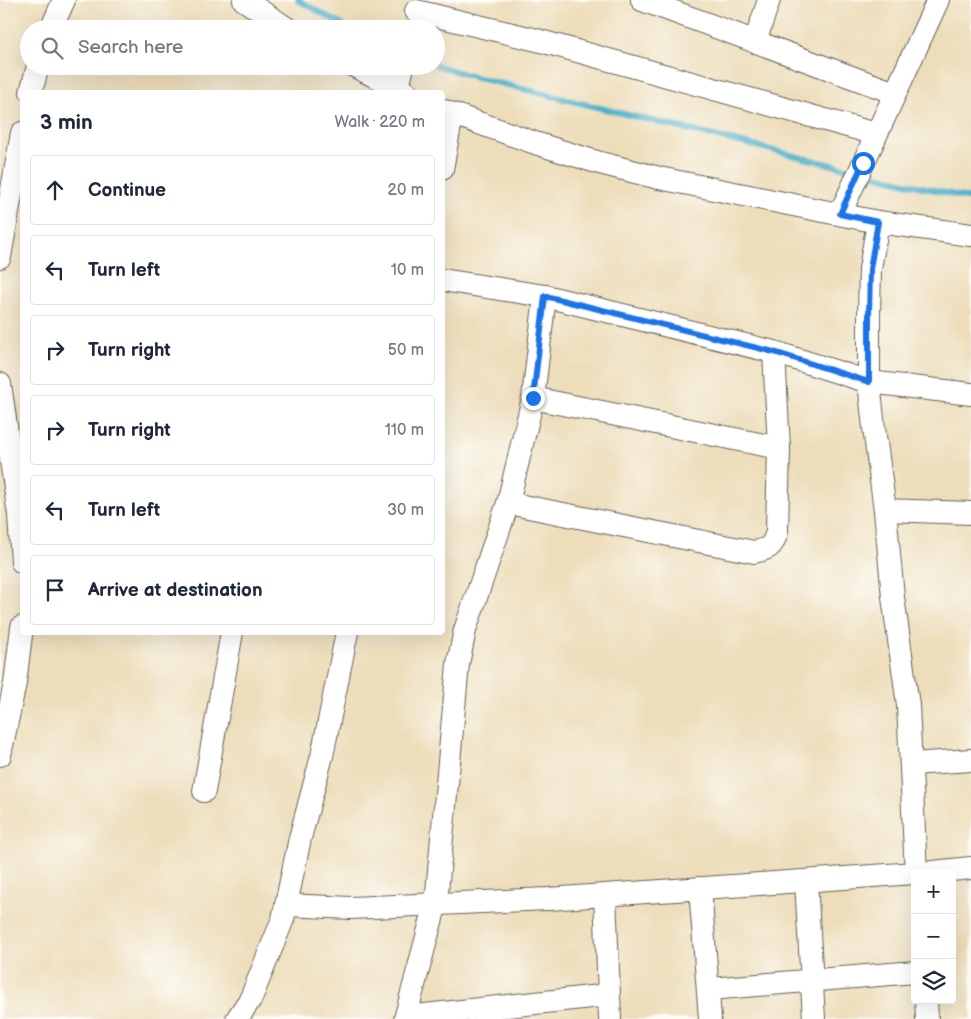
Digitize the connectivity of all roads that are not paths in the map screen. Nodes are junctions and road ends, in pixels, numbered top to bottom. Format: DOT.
graph roads {
  1 [pos="64,0"];
  2 [pos="244,0"];
  3 [pos="642,0"];
  4 [pos="769,0"];
  5 [pos="938,0"];
  6 [pos="415,13"];
  7 [pos="55,20"];
  8 [pos="274,20"];
  9 [pos="755,42"];
  10 [pos="36,75"];
  11 [pos="371,75"];
  12 [pos="403,75"];
  13 [pos="32,90"];
  14 [pos="400,90"];
  15 [pos="402,90"];
  16 [pos="895,93"];
  17 [pos="447,112"];
  18 [pos="876,134"];
  19 [pos="445,135"];
  20 [pos="20,144"];
  21 [pos="840,214"];
  22 [pos="878,222"];
  23 [pos="971,235"];
  24 [pos="0,256"];
  25 [pos="445,280"];
  26 [pos="545,296"];
  27 [pos="774,352"];
  28 [pos="869,382"];
  29 [pos="0,384"];
  30 [pos="971,394"];
  31 [pos="533,398"];
  32 [pos="779,448"];
  33 [pos="508,503"];
  34 [pos="20,509"];
  35 [pos="886,510"];
  36 [pos="971,513"];
  37 [pos="21,635"];
  38 [pos="231,635"];
  39 [pos="346,635"];
  40 [pos="0,755"];
  41 [pos="971,760"];
  42 [pos="911,764"];
  43 [pos="204,791"];
  44 [pos="971,868"];
  45 [pos="916,869"];
  46 [pos="956,870"];
  47 [pos="911,873"];
  48 [pos="806,881"];
  49 [pos="700,888"];
  50 [pos="605,895"];
  51 [pos="436,903"];
  52 [pos="286,905"];
  53 [pos="911,972"];
  54 [pos="812,980"];
  55 [pos="709,990"];
  56 [pos="609,995"];
  57 [pos="926,1004"];
  58 [pos="406,1018"];
  59 [pos="237,1019"];
  60 [pos="610,1019"];
  61 [pos="710,1019"];
  62 [pos="814,1019"];
  63 [pos="927,1019"];
  1 -- 7 [label="street"];
  2 -- 8 [label="street"];
  3 -- 9 [label="street"];
  4 -- 9 [label="street"];
  5 -- 16 [label="street"];
  6 -- 18 [label="street"];
  9 -- 16 [label="street"];
  10 -- 13 [label="street"];
  11 -- 14 [label="street"];
  12 -- 15 [label="street"];
  16 -- 18 [label="street"];
  17 -- 19 [label="street"];
  17 -- 21 [label="street"];
  18 -- 21 [label="street"];
  20 -- 24 [label="street"];
  21 -- 22 [label="street"];
  22 -- 23 [label="street"];
  22 -- 28 [label="street"];
  25 -- 26 [label="street"];
  26 -- 27 [label="street"];
  26 -- 31 [label="street"];
  27 -- 28 [label="street"];
  27 -- 32 [label="street"];
  28 -- 30 [label="street"];
  28 -- 35 [label="street"];
  29 -- 34 [label="street"];
  31 -- 32 [label="street"];
  31 -- 33 [label="street"];
  32 -- 33 [label="street"];
  33 -- 51 [label="street"];
  35 -- 36 [label="street"];
  35 -- 42 [label="street"];
  37 -- 40 [label="street"];
  38 -- 43 [label="street"];
  39 -- 52 [label="street"];
  41 -- 42 [label="street"];
  42 -- 45 [label="street"];
  44 -- 46 [label="street"];
  47 -- 48 [label="street"];
  48 -- 49 [label="street"];
  48 -- 54 [label="street"];
  49 -- 50 [label="street"];
  49 -- 55 [label="street"];
  50 -- 51 [label="street"];
  50 -- 56 [label="street"];
  51 -- 52 [label="street"];
  51 -- 58 [label="street"];
  52 -- 59 [label="street"];
  53 -- 54 [label="street"];
  54 -- 55 [label="street"];
  54 -- 62 [label="street"];
  55 -- 61 [label="street"];
  56 -- 58 [label="street"];
  56 -- 60 [label="street"];
  57 -- 63 [label="street"];
}
